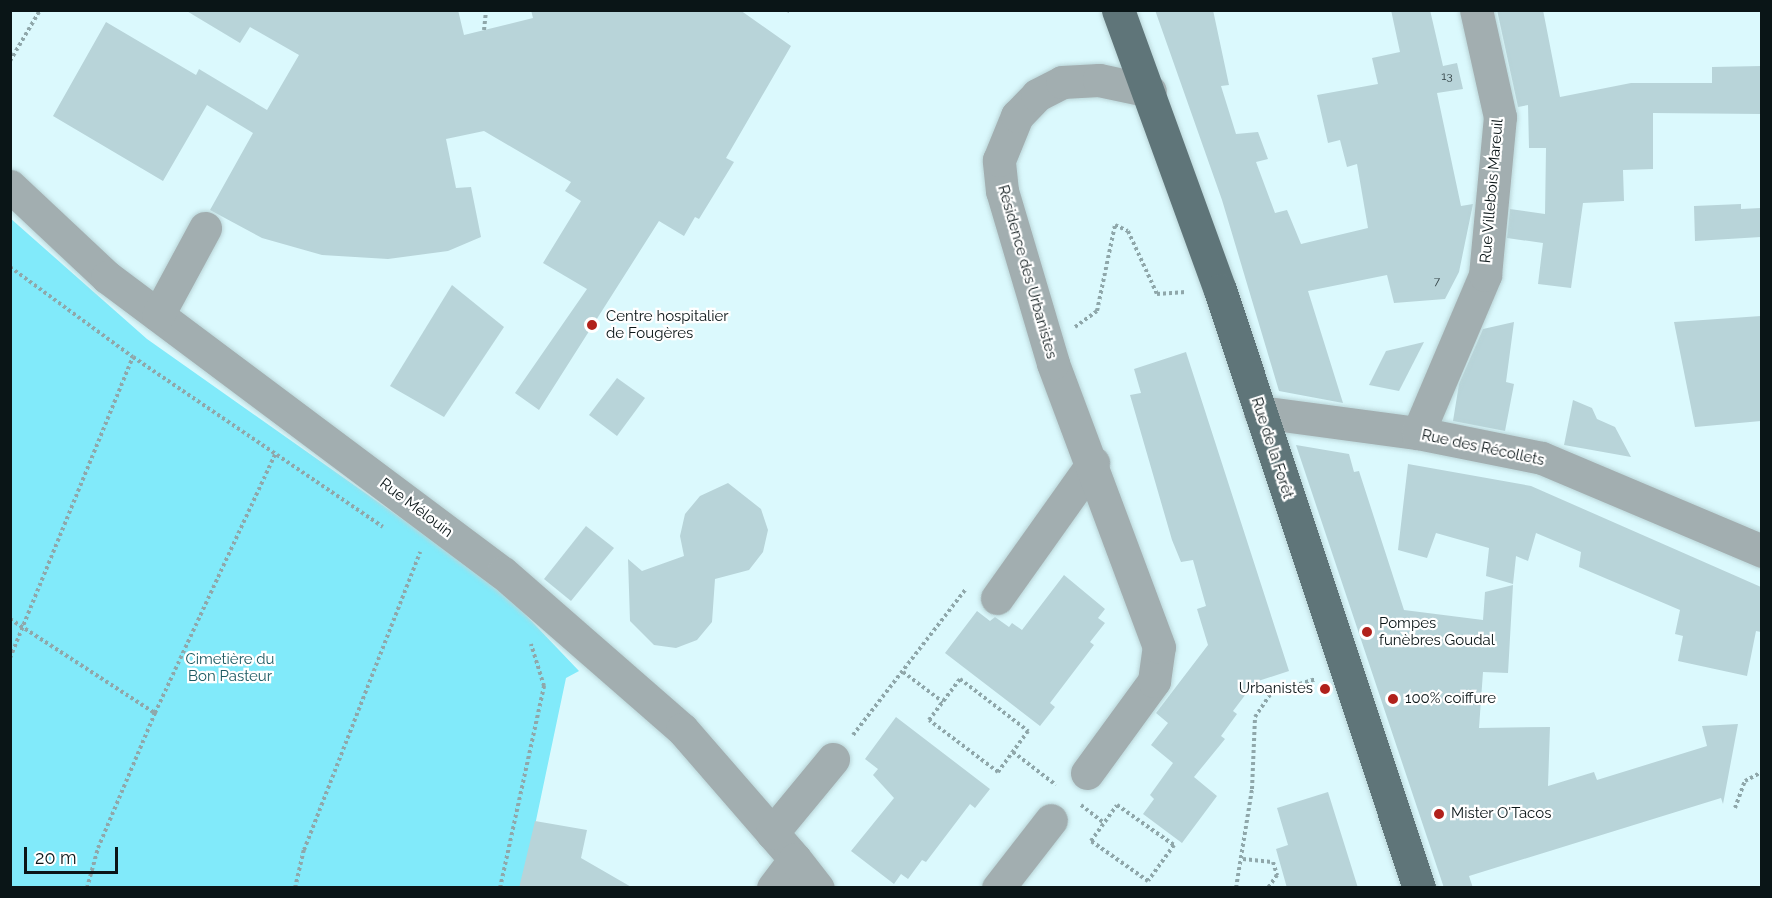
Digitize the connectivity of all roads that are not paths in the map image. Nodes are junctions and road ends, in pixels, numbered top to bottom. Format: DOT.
graph roads {
  1 [pos="1118,10"];
  2 [pos="1476,10"];
  3 [pos="1150,91"];
  4 [pos="10,186"];
  5 [pos="205,228"];
  6 [pos="158,315"];
  7 [pos="1260,412"];
  8 [pos="1418,433"];
  9 [pos="1093,463"];
  10 [pos="1761,551"];
  11 [pos="997,598"];
  12 [pos="833,759"];
  13 [pos="1075,788"];
  14 [pos="1051,820"];
  15 [pos="772,833"];
  16 [pos="795,859"];
  17 [pos="772,888"];
  18 [pos="818,888"];
  19 [pos="998,888"];
  20 [pos="1419,888"];
  1 -- 3 [label="main road, Rue de la Forêt"];
  2 -- 8 [label="street, Rue Villebois Mareuil"];
  3 -- 7 [label="main road, Rue de la Forêt"];
  3 -- 9 [label="street, Résidence des Urbanistes"];
  4 -- 6 [label="street, Rue Mélouin"];
  5 -- 6 [label="street"];
  6 -- 15 [label="street, Rue Mélouin"];
  7 -- 8 [label="street, Rue des Récollets"];
  7 -- 20 [label="main road, Rue de la Forêt"];
  8 -- 10 [label="street, Rue des Récollets"];
  9 -- 11 [label="street"];
  9 -- 13 [label="street, Résidence des Urbanistes"];
  12 -- 15 [label="street"];
  14 -- 19 [label="street"];
  15 -- 16 [label="street, Rue Mélouin"];
  16 -- 17 [label="street"];
  16 -- 18 [label="street, Rue Mélouin"];
}
